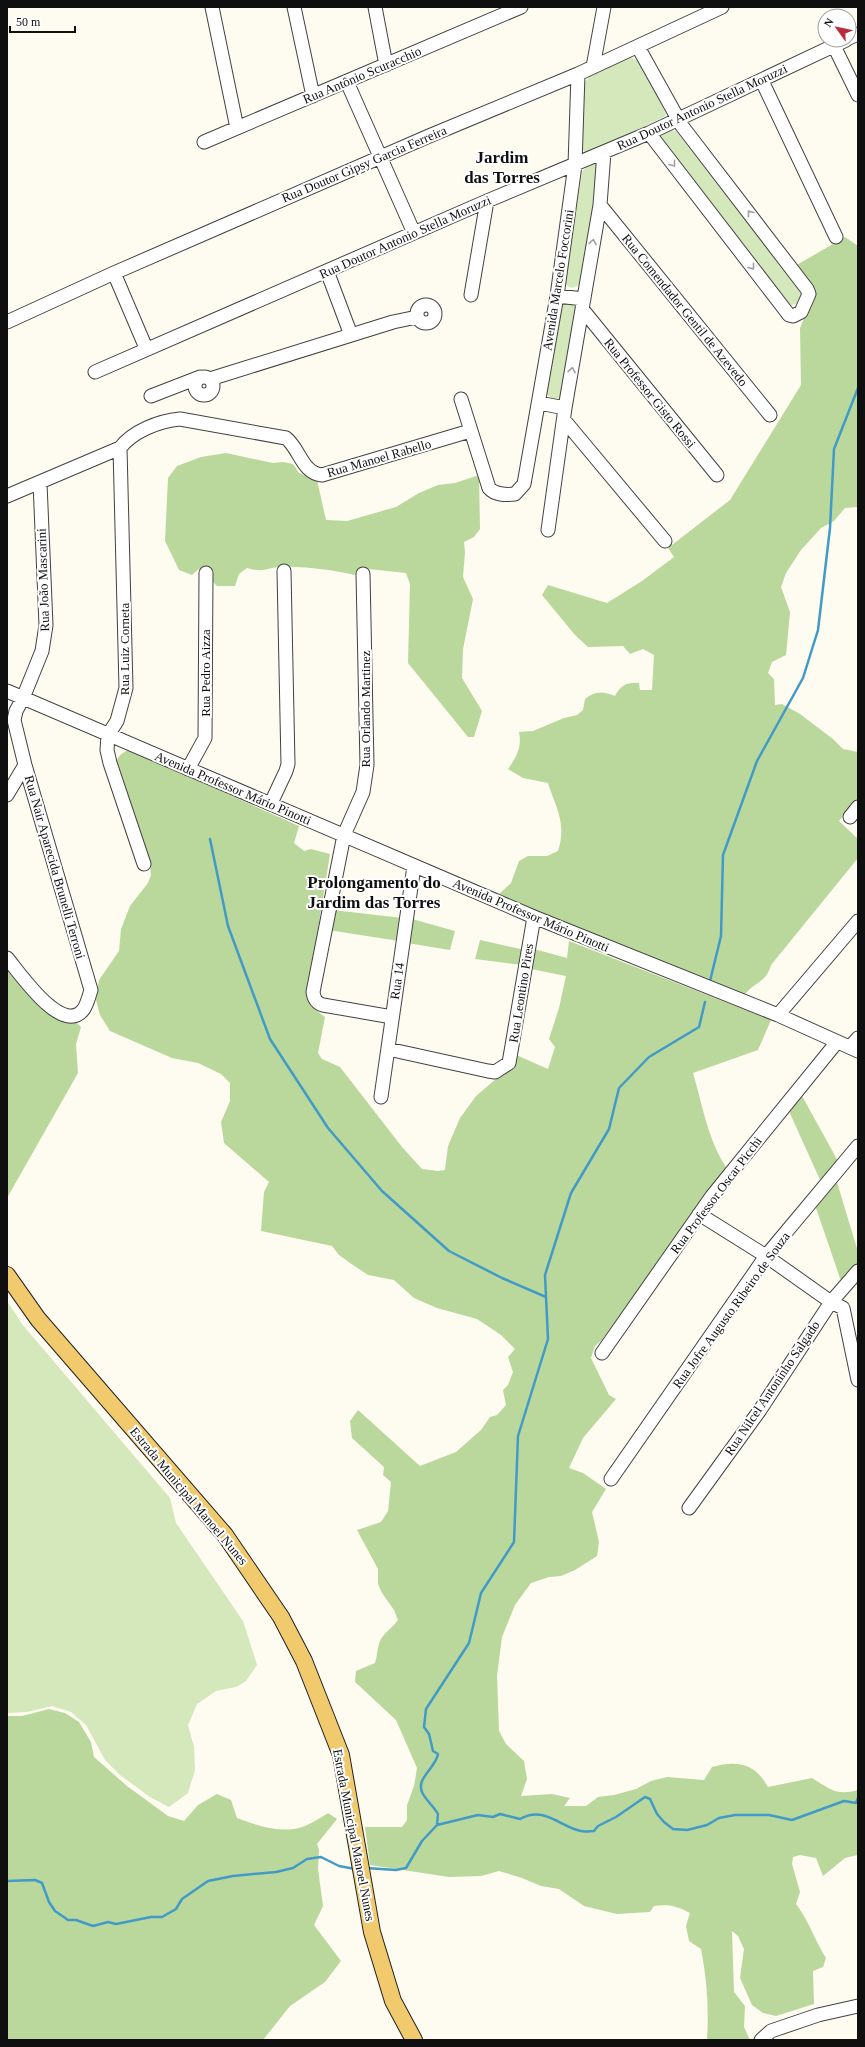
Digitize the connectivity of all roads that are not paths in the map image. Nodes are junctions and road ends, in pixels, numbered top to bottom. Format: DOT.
graph roads {
  1 [pos="212,7"];
  2 [pos="294,7"];
  3 [pos="375,7"];
  4 [pos="521,7"];
  5 [pos="604,7"];
  6 [pos="722,7"];
  7 [pos="638,47"];
  8 [pos="830,48"];
  9 [pos="842,48"];
  10 [pos="386,65"];
  11 [pos="593,67"];
  12 [pos="578,74"];
  13 [pos="762,81"];
  14 [pos="347,82"];
  15 [pos="858,95"];
  16 [pos="312,96"];
  17 [pos="678,120"];
  18 [pos="237,128"];
  19 [pos="649,134"];
  20 [pos="204,142"];
  21 [pos="604,152"];
  22 [pos="382,157"];
  23 [pos="575,165"];
  24 [pos="487,201"];
  25 [pos="600,205"];
  26 [pos="414,233"];
  27 [pos="836,237"];
  28 [pos="114,273"];
  29 [pos="324,273"];
  30 [pos="471,295"];
  31 [pos="557,296"];
  32 [pos="583,305"];
  33 [pos="417,317"];
  34 [pos="7,322"];
  35 [pos="348,336"];
  36 [pos="146,348"];
  37 [pos="95,372"];
  38 [pos="205,378"];
  39 [pos="175,388"];
  40 [pos="151,396"];
  41 [pos="460,399"];
  42 [pos="539,403"];
  43 [pos="565,414"];
  44 [pos="770,415"];
  45 [pos="470,431"];
  46 [pos="120,448"];
  47 [pos="718,475"];
  48 [pos="40,483"];
  49 [pos="7,496"];
  50 [pos="548,530"];
  51 [pos="665,541"];
  52 [pos="284,571"];
  53 [pos="206,573"];
  54 [pos="363,574"];
  55 [pos="7,691"];
  56 [pos="24,698"];
  57 [pos="108,735"];
  58 [pos="25,765"];
  59 [pos="188,769"];
  60 [pos="7,795"];
  61 [pos="271,803"];
  62 [pos="344,835"];
  63 [pos="144,864"];
  64 [pos="414,866"];
  65 [pos="534,917"];
  66 [pos="858,921"];
  67 [pos="7,958"];
  68 [pos="778,1015"];
  69 [pos="392,1017"];
  70 [pos="837,1042"];
  71 [pos="855,1045"];
  72 [pos="388,1049"];
  73 [pos="381,1097"];
  74 [pos="858,1146"];
  75 [pos="699,1214"];
  76 [pos="766,1256"];
  77 [pos="858,1271"];
  78 [pos="7,1275"];
  79 [pos="831,1302"];
  80 [pos="602,1353"];
  81 [pos="858,1380"];
  82 [pos="611,1479"];
  83 [pos="689,1508"];
  84 [pos="858,2006"];
  85 [pos="414,2040"];
  86 [pos="761,2040"];
  1 -- 18 [label="street"];
  2 -- 16 [label="street"];
  3 -- 10 [label="street"];
  4 -- 10 [label="street, Rua Antônio Scuracchio"];
  5 -- 11 [label="street"];
  6 -- 7 [label="street, Rua Doutor Gipsy Garcia Ferreira"];
  7 -- 11 [label="street, Rua Doutor Gipsy Garcia Ferreira"];
  7 -- 17 [label="street"];
  8 -- 13 [label="street, Rua Doutor Antonio Stella Moruzzi"];
  9 -- 15 [label="street"];
  10 -- 14 [label="street, Rua Antônio Scuracchio"];
  11 -- 12 [label="street, Rua Doutor Gipsy Garcia Ferreira"];
  12 -- 22 [label="street, Rua Doutor Gipsy Garcia Ferreira"];
  12 -- 23 [label="street, Avenida Marcelo Foccorini"];
  13 -- 17 [label="street, Rua Doutor Antonio Stella Moruzzi"];
  13 -- 27 [label="street"];
  14 -- 16 [label="street, Rua Antônio Scuracchio"];
  14 -- 22 [label="street"];
  16 -- 18 [label="street, Rua Antônio Scuracchio"];
  17 -- 19 [label="street, Rua Doutor Antonio Stella Moruzzi"];
  19 -- 17 [label="street, one-way"];
  18 -- 20 [label="street, Rua Antônio Scuracchio"];
  19 -- 21 [label="street, Rua Doutor Antonio Stella Moruzzi"];
  21 -- 23 [label="street, Rua Doutor Antonio Stella Moruzzi"];
  21 -- 25 [label="street"];
  22 -- 26 [label="street"];
  22 -- 28 [label="street, Rua Doutor Gipsy Garcia Ferreira"];
  23 -- 24 [label="street, Rua Doutor Antonio Stella Moruzzi"];
  23 -- 31 [label="street, Avenida Marcelo Foccorini"];
  24 -- 26 [label="street, Rua Doutor Antonio Stella Moruzzi"];
  24 -- 30 [label="street"];
  32 -- 25 [label="street, one-way"];
  25 -- 44 [label="street, Rua Comendador Gentil de Azevedo"];
  26 -- 29 [label="street, Rua Doutor Antonio Stella Moruzzi"];
  28 -- 34 [label="street, Rua Doutor Gipsy Garcia Ferreira"];
  28 -- 36 [label="street"];
  29 -- 35 [label="street"];
  29 -- 36 [label="street, Rua Doutor Antonio Stella Moruzzi"];
  31 -- 32 [label="street"];
  31 -- 42 [label="street, Avenida Marcelo Foccorini"];
  43 -- 32 [label="street, one-way"];
  32 -- 47 [label="street, Rua Professor Gisto Rossi"];
  33 -- 35 [label="street"];
  35 -- 38 [label="street"];
  36 -- 37 [label="street, Rua Doutor Antonio Stella Moruzzi"];
  38 -- 39 [label="street"];
  38 -- 39 [label="street"];
  39 -- 40 [label="street"];
  41 -- 45 [label="street"];
  42 -- 43 [label="street"];
  42 -- 45 [label="street, Avenida Marcelo Foccorini"];
  43 -- 50 [label="street"];
  43 -- 51 [label="street"];
  45 -- 46 [label="street, Rua Manoel Rabello"];
  46 -- 48 [label="street"];
  46 -- 57 [label="street, Rua Luiz Corneta"];
  48 -- 49 [label="street"];
  48 -- 56 [label="street, Rua João Mascarini"];
  52 -- 61 [label="street"];
  53 -- 59 [label="street, Rua Pedro Aizza"];
  54 -- 62 [label="street, Rua Orlando Martinez"];
  55 -- 56 [label="street, Avenida Professor Mário Pinotti"];
  56 -- 57 [label="street, Avenida Professor Mário Pinotti"];
  56 -- 58 [label="street, Rua Nair Aparecida Brunelli Terroni"];
  57 -- 59 [label="street, Avenida Professor Mário Pinotti"];
  57 -- 63 [label="street"];
  58 -- 60 [label="street"];
  58 -- 67 [label="street, Rua Nair Aparecida Brunelli Terroni"];
  59 -- 61 [label="street, Avenida Professor Mário Pinotti"];
  61 -- 62 [label="street, Avenida Professor Mário Pinotti"];
  62 -- 64 [label="street, Avenida Professor Mário Pinotti"];
  62 -- 69 [label="street, Rua Orlando Martinez"];
  64 -- 65 [label="street, Avenida Professor Mário Pinotti"];
  64 -- 69 [label="street, Rua 14"];
  65 -- 68 [label="street, Avenida Professor Mário Pinotti"];
  65 -- 72 [label="street, Rua Leontino Pires"];
  66 -- 68 [label="street"];
  68 -- 70 [label="street, Avenida Professor Mário Pinotti"];
  69 -- 72 [label="street, Rua 14"];
  70 -- 71 [label="street, Avenida Professor Mário Pinotti"];
  70 -- 75 [label="street, Rua Professor Oscar Picchi"];
  72 -- 73 [label="street, Rua 14"];
  74 -- 76 [label="street, Rua Jofre Augusto Ribeiro de Souza"];
  75 -- 76 [label="street"];
  75 -- 80 [label="street, Rua Professor Oscar Picchi"];
  76 -- 79 [label="street"];
  76 -- 82 [label="street, Rua Jofre Augusto Ribeiro de Souza"];
  77 -- 79 [label="street, Rua Nilcel Antoninho Salgado"];
  78 -- 85 [label="main road, Estrada Municipal Manoel Nunes"];
  79 -- 81 [label="street"];
  79 -- 83 [label="street, Rua Nilcel Antoninho Salgado"];
  84 -- 86 [label="street"];
}
